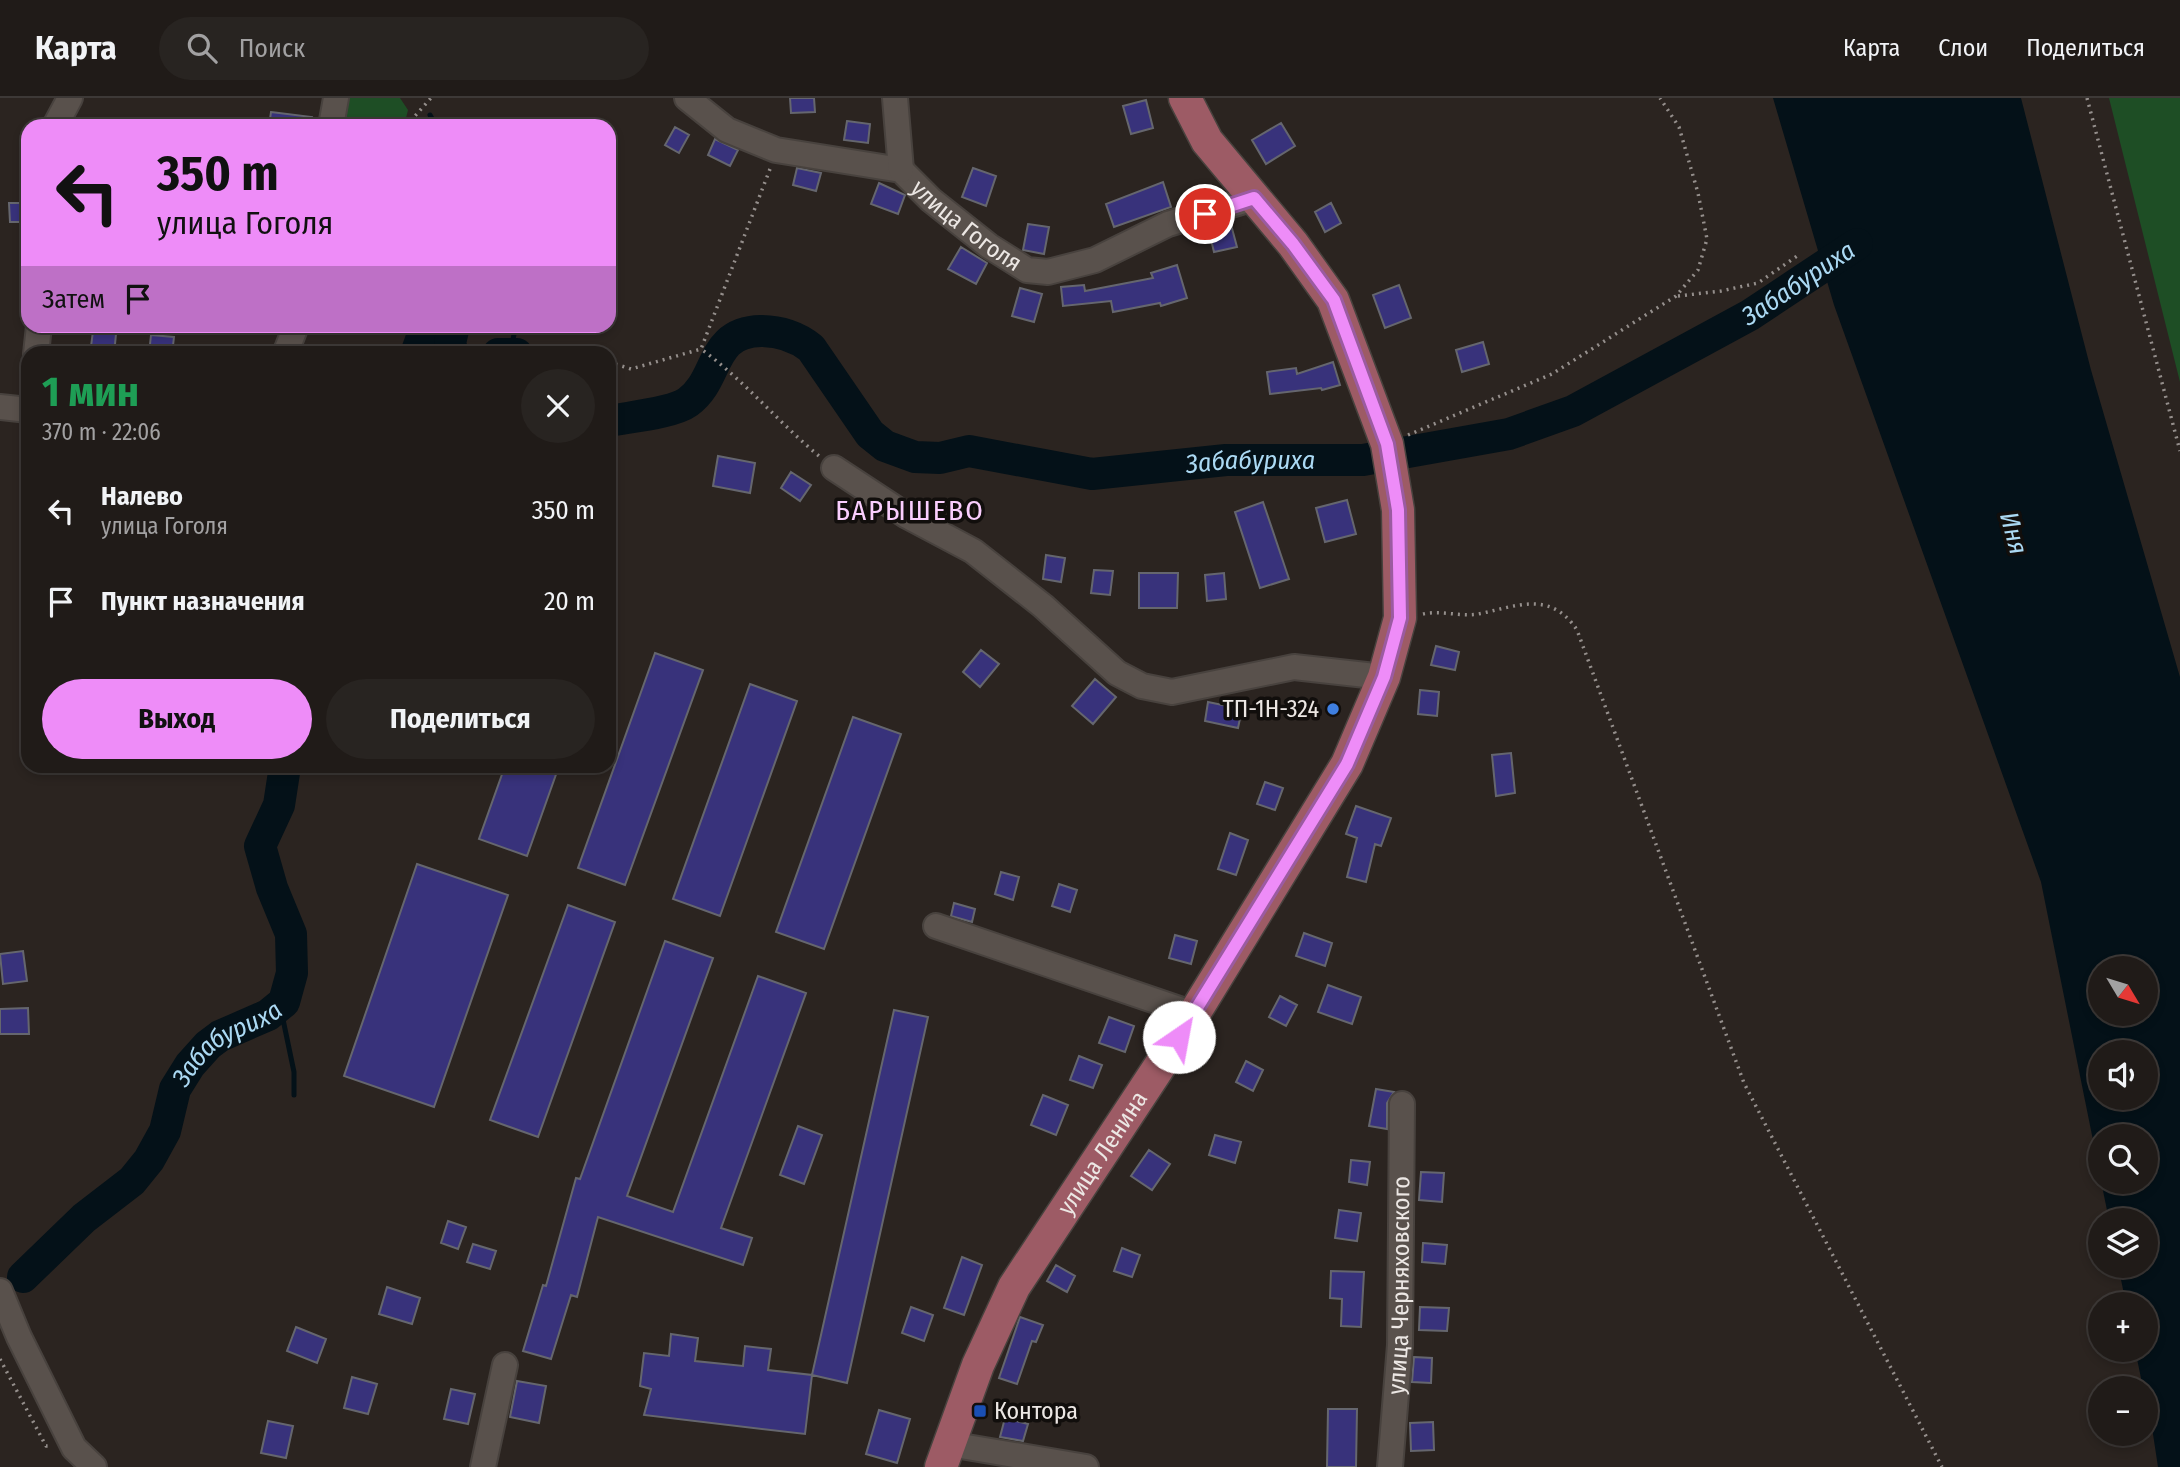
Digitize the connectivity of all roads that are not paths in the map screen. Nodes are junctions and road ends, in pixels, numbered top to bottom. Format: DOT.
graph roads {
  1 [pos="70,98"];
  2 [pos="336,98"];
  3 [pos="687,98"];
  4 [pos="895,98"];
  5 [pos="1185,98"];
  6 [pos="59,119"];
  7 [pos="332,119"];
  8 [pos="901,170"];
  9 [pos="1254,198"];
  10 [pos="0,408"];
  11 [pos="21,410"];
  12 [pos="834,468"];
  13 [pos="1384,677"];
  14 [pos="936,926"];
  15 [pos="1195,1014"];
  16 [pos="1402,1104"];
  17 [pos="0,1291"];
  18 [pos="505,1365"];
  19 [pos="942,1461"];
  20 [pos="94,1467"];
  21 [pos="483,1467"];
  22 [pos="1086,1467"];
  23 [pos="1390,1467"];
  1 -- 6 [label="street"];
  2 -- 7 [label="street"];
  3 -- 8 [label="street, улица Гоголя"];
  4 -- 8 [label="street"];
  5 -- 9 [label="main road, улица Ленина"];
  8 -- 9 [label="street, улица Гоголя"];
  9 -- 13 [label="main road, улица Ленина"];
  10 -- 11 [label="street"];
  12 -- 13 [label="street"];
  13 -- 15 [label="main road, улица Ленина"];
  14 -- 15 [label="street"];
  15 -- 19 [label="main road, улица Ленина"];
  16 -- 23 [label="street, улица Черняховского"];
  17 -- 20 [label="street"];
  18 -- 21 [label="street"];
  19 -- 22 [label="street"];
}
